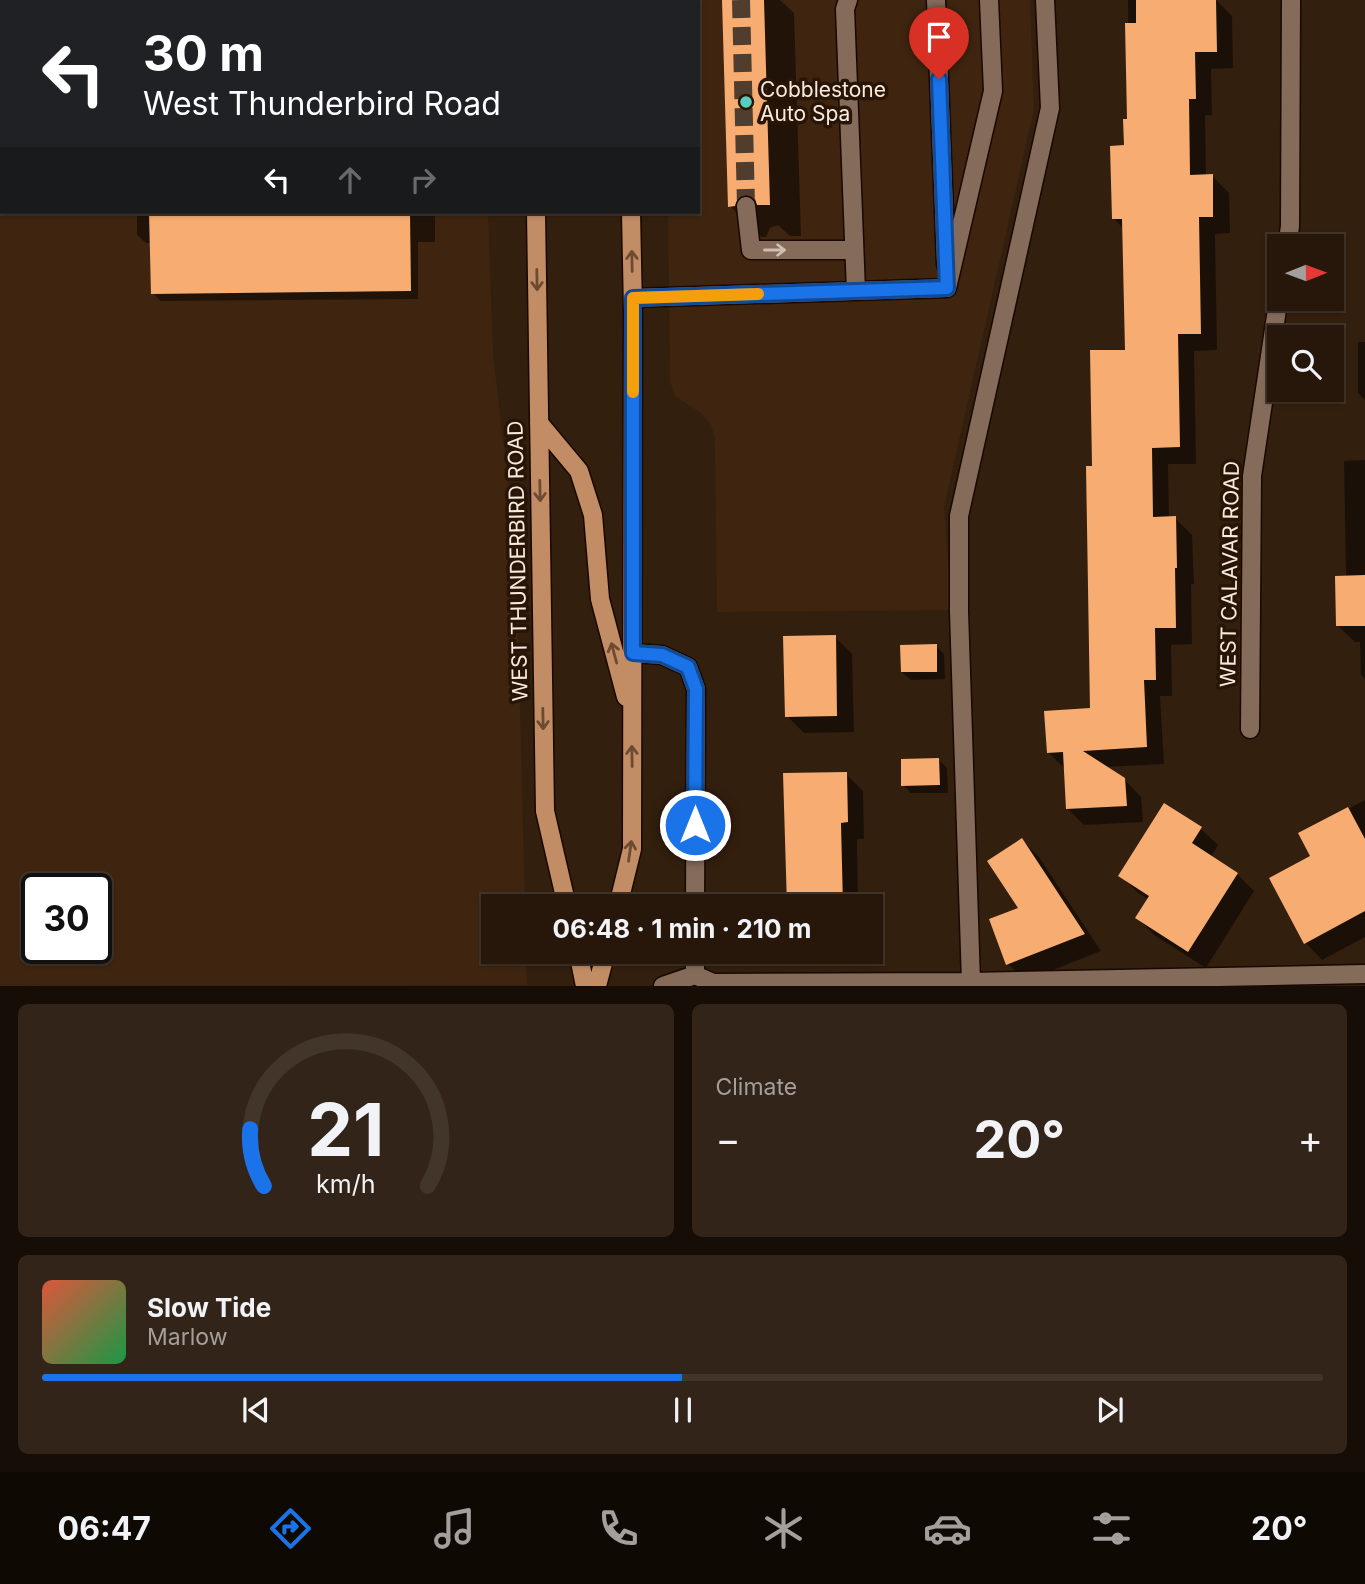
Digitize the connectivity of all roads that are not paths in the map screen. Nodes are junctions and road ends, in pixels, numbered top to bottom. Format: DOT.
graph roads {
  1 [pos="848,0"];
  2 [pos="936,0"];
  3 [pos="989,0"];
  4 [pos="1045,0"];
  5 [pos="1291,0"];
  6 [pos="746,206"];
  7 [pos="536,214"];
  8 [pos="631,214"];
  9 [pos="1289,234"];
  10 [pos="854,250"];
  11 [pos="947,288"];
  12 [pos="856,291"];
  13 [pos="633,298"];
  14 [pos="1277,312"];
  15 [pos="539,423"];
  16 [pos="633,653"];
  17 [pos="632,719"];
  18 [pos="1250,729"];
  19 [pos="564,894"];
  20 [pos="621,894"];
  21 [pos="695,894"];
  22 [pos="581,964"];
  23 [pos="603,964"];
  24 [pos="695,964"];
  25 [pos="1365,974"];
  26 [pos="695,975"];
  27 [pos="971,982"];
  28 [pos="585,985"];
  29 [pos="597,985"];
  30 [pos="663,985"];
  1 -- 10 [label="street"];
  2 -- 11 [label="street"];
  3 -- 11 [label="street"];
  4 -- 27 [label="street"];
  5 -- 9 [label="street"];
  6 -- 10 [label="street, one-way"];
  7 -- 15 [label="main road, WEST THUNDERBIRD ROAD, one-way"];
  13 -- 8 [label="main road, one-way"];
  10 -- 12 [label="street"];
  11 -- 12 [label="street"];
  12 -- 13 [label="street"];
  13 -- 16 [label="main road"];
  14 -- 18 [label="street, WEST CALAVAR ROAD"];
  17 -- 15 [label="main road, one-way"];
  15 -- 19 [label="main road, WEST THUNDERBIRD ROAD, one-way"];
  16 -- 17 [label="main road"];
  16 -- 21 [label="street"];
  20 -- 17 [label="main road, one-way"];
  22 -- 28 [label="main road"];
  23 -- 29 [label="main road"];
  24 -- 26 [label="street"];
  25 -- 27 [label="street"];
  26 -- 27 [label="street"];
  26 -- 30 [label="street"];
}
